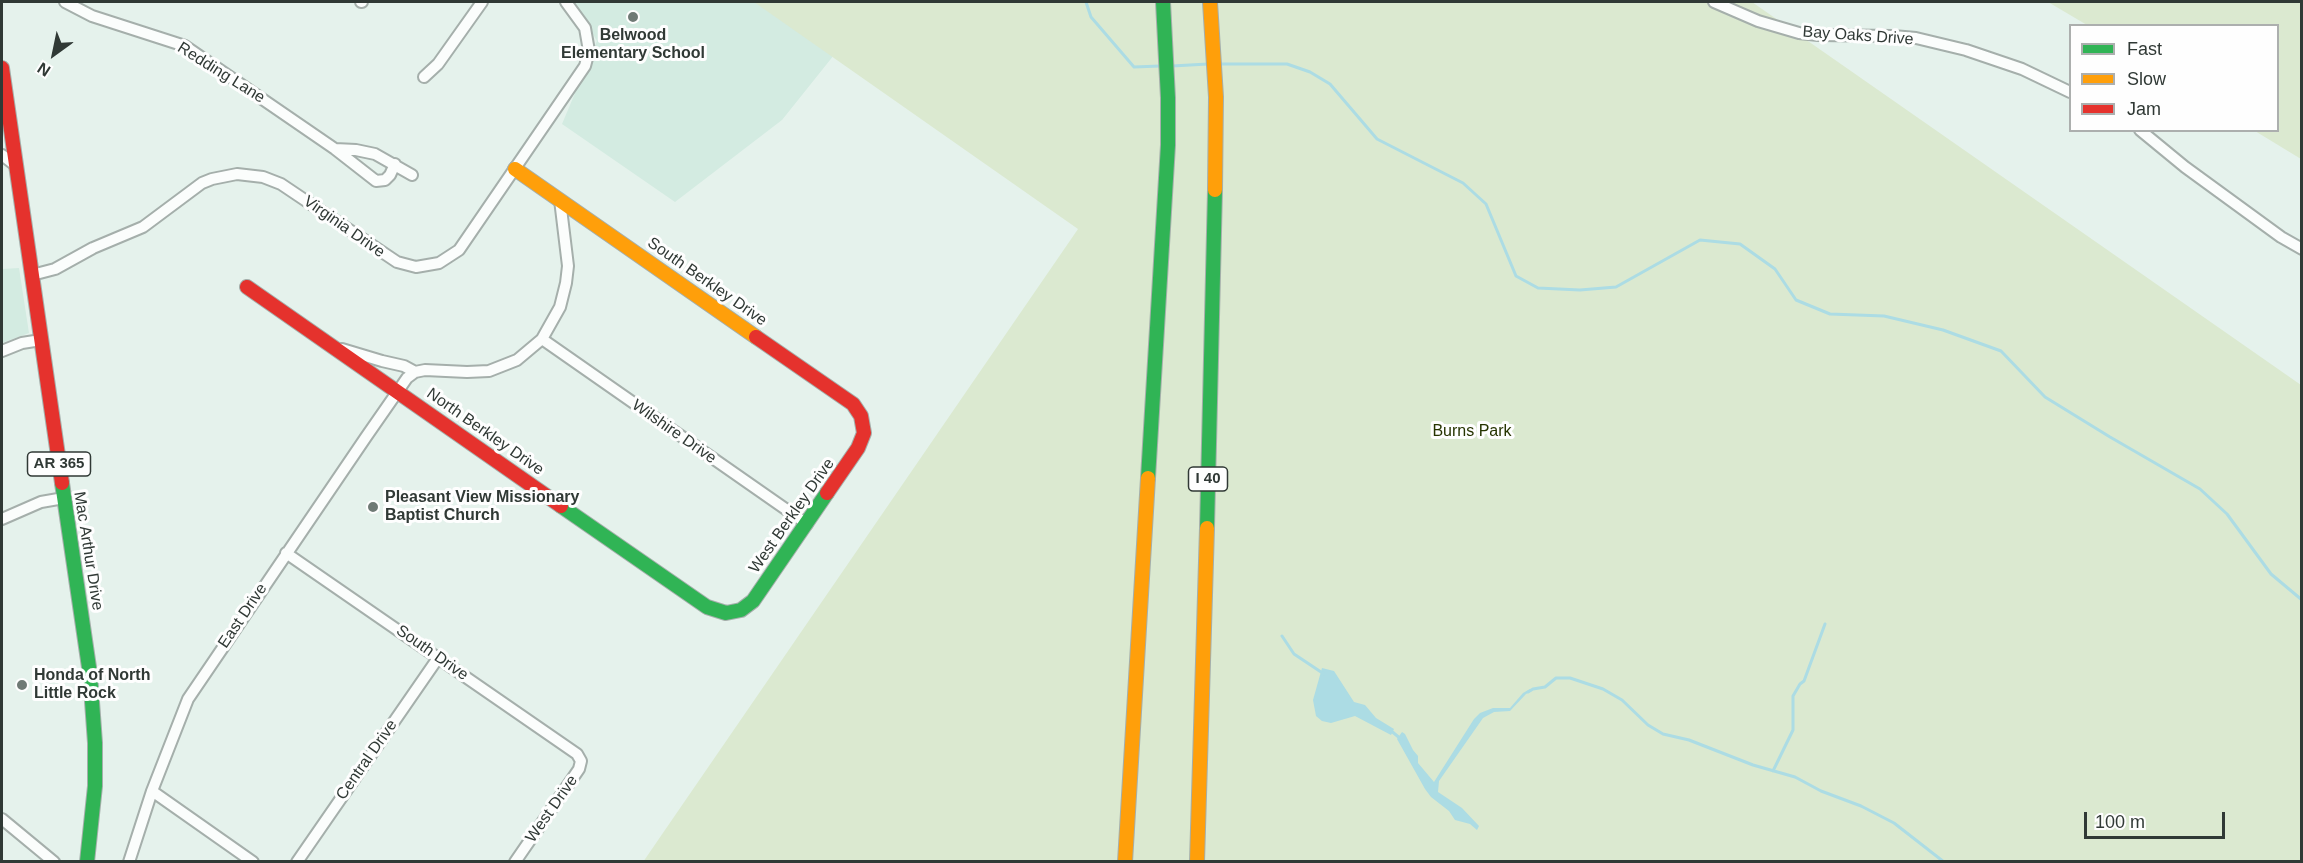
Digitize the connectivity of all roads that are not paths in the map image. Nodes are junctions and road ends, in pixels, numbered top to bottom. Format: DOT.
graph roads {
  1 [pos="65,2"];
  2 [pos="482,2"];
  3 [pos="566,2"];
  4 [pos="1163,2"];
  5 [pos="1210,2"];
  6 [pos="1714,2"];
  7 [pos="2,68"];
  8 [pos="424,77"];
  9 [pos="2069,92"];
  10 [pos="2142,132"];
  11 [pos="7,145"];
  12 [pos="334,148"];
  13 [pos="2,155"];
  14 [pos="395,164"];
  15 [pos="15,165"];
  16 [pos="515,170"];
  17 [pos="412,175"];
  18 [pos="560,200"];
  19 [pos="2301,249"];
  20 [pos="32,275"];
  21 [pos="247,287"];
  22 [pos="542,339"];
  23 [pos="41,340"];
  24 [pos="330,345"];
  25 [pos="2,351"];
  26 [pos="415,372"];
  27 [pos="399,392"];
  28 [pos="864,433"];
  29 [pos="64,498"];
  30 [pos="2,519"];
  31 [pos="807,524"];
  32 [pos="286,553"];
  33 [pos="738,611"];
  34 [pos="438,658"];
  35 [pos="578,754"];
  36 [pos="152,792"];
  37 [pos="2,819"];
  38 [pos="54,861"];
  39 [pos="87,861"];
  40 [pos="129,861"];
  41 [pos="253,861"];
  42 [pos="297,861"];
  43 [pos="514,861"];
  44 [pos="1125,861"];
  45 [pos="1197,861"];
  1 -- 12 [label="street, Redding Lane"];
  2 -- 8 [label="street"];
  3 -- 16 [label="street, Virginia Drive"];
  4 -- 44 [label="main road"];
  5 -- 45 [label="main road, I 40"];
  6 -- 9 [label="street, Bay Oaks Drive"];
  7 -- 11 [label="main road, Mac Arthur Drive / AR 365"];
  10 -- 19 [label="street"];
  11 -- 15 [label="main road, Mac Arthur Drive / AR 365"];
  12 -- 14 [label="street, Redding Lane"];
  12 -- 14 [label="street, Redding Lane"];
  13 -- 15 [label="street"];
  14 -- 17 [label="street, Redding Lane"];
  15 -- 20 [label="main road, Mac Arthur Drive / AR 365"];
  16 -- 18 [label="main road, South Berkley Drive"];
  16 -- 20 [label="street, Virginia Drive"];
  18 -- 22 [label="street"];
  18 -- 28 [label="main road, South Berkley Drive"];
  20 -- 23 [label="main road, Mac Arthur Drive / AR 365"];
  21 -- 24 [label="main road, North Berkley Drive"];
  22 -- 26 [label="street"];
  22 -- 31 [label="street, Wilshire Drive"];
  23 -- 25 [label="street"];
  23 -- 29 [label="main road, Mac Arthur Drive / AR 365"];
  24 -- 26 [label="street"];
  24 -- 27 [label="main road, North Berkley Drive"];
  26 -- 27 [label="street, East Drive"];
  27 -- 32 [label="street, East Drive"];
  27 -- 33 [label="main road, North Berkley Drive"];
  28 -- 31 [label="main road, West Berkley Drive"];
  29 -- 30 [label="street"];
  29 -- 39 [label="main road, Mac Arthur Drive / AR 365"];
  31 -- 33 [label="main road, West Berkley Drive"];
  32 -- 34 [label="street, South Drive"];
  32 -- 36 [label="street, East Drive"];
  34 -- 35 [label="street, South Drive"];
  34 -- 42 [label="street, Central Drive"];
  35 -- 43 [label="street, West Drive"];
  36 -- 40 [label="street, East Drive"];
  36 -- 41 [label="street"];
  37 -- 38 [label="street"];
}
